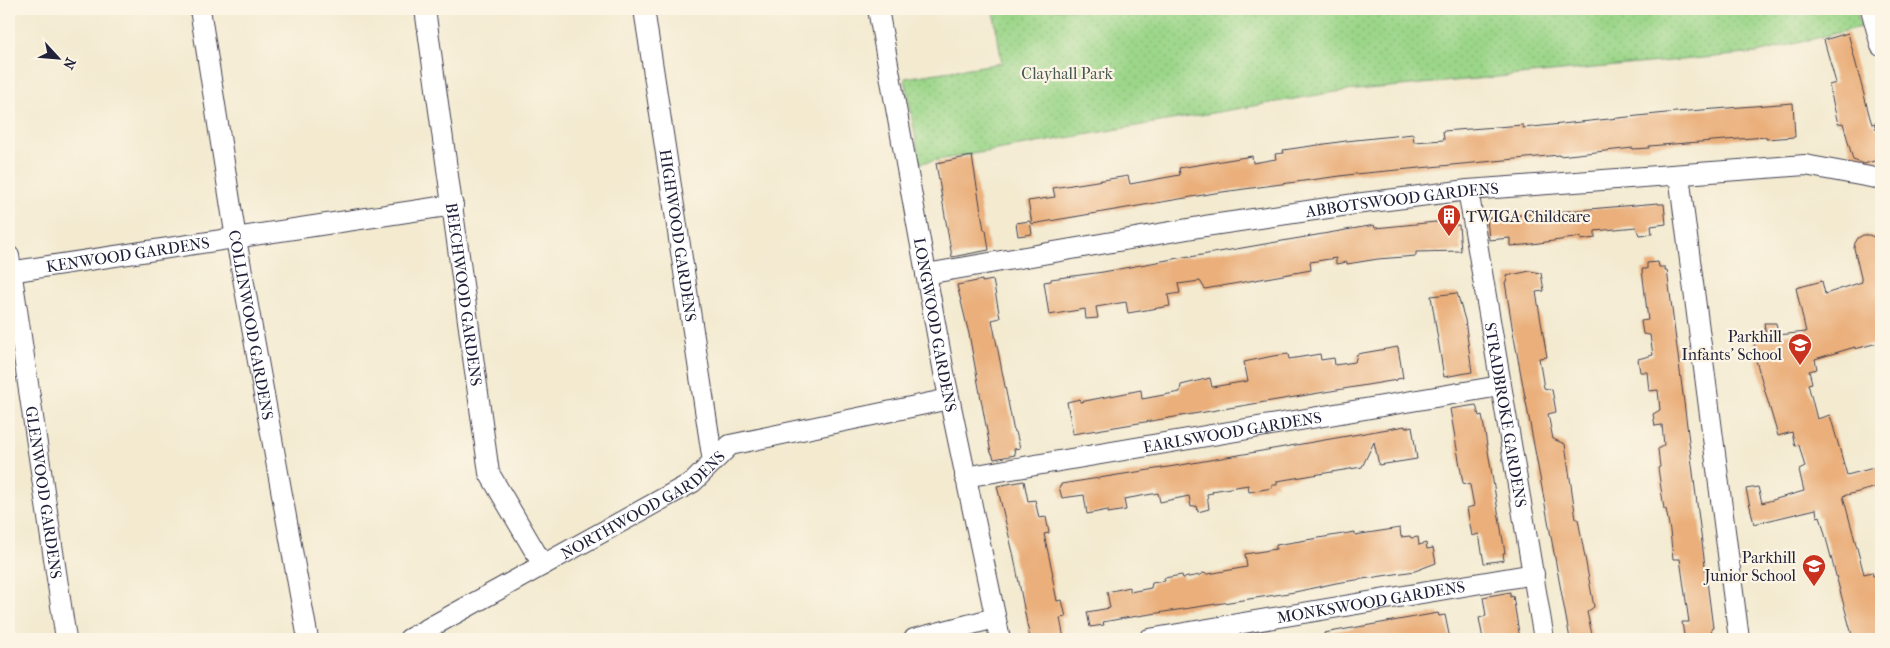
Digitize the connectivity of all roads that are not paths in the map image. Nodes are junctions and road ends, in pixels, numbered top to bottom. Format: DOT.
graph roads {
  1 [pos="200,9"];
  2 [pos="425,9"];
  3 [pos="644,9"];
  4 [pos="878,9"];
  5 [pos="1871,9"];
  6 [pos="1881,46"];
  7 [pos="1679,175"];
  8 [pos="1881,179"];
  9 [pos="1468,190"];
  10 [pos="454,205"];
  11 [pos="236,239"];
  12 [pos="9,267"];
  13 [pos="927,280"];
  14 [pos="1500,386"];
  15 [pos="949,399"];
  16 [pos="713,462"];
  17 [pos="965,477"];
  18 [pos="542,565"];
  19 [pos="1534,574"];
  20 [pos="995,618"];
  21 [pos="1217,634"];
  22 [pos="66,639"];
  23 [pos="308,639"];
  24 [pos="409,639"];
  25 [pos="914,639"];
  26 [pos="1000,639"];
  27 [pos="1149,639"];
  28 [pos="1544,639"];
  29 [pos="1739,639"];
  1 -- 11 [label="street, COLLINWOOD GARDENS"];
  2 -- 10 [label="street, BEECHWOOD GARDENS"];
  3 -- 16 [label="street, HIGHWOOD GARDENS"];
  4 -- 13 [label="street, LONGWOOD GARDENS"];
  5 -- 6 [label="street"];
  7 -- 8 [label="street, ABBOTSWOOD GARDENS"];
  7 -- 9 [label="street, ABBOTSWOOD GARDENS"];
  7 -- 29 [label="street"];
  9 -- 13 [label="street, ABBOTSWOOD GARDENS"];
  9 -- 14 [label="street, STRADBROKE GARDENS"];
  10 -- 11 [label="street, KENWOOD GARDENS"];
  10 -- 18 [label="street, BEECHWOOD GARDENS"];
  11 -- 12 [label="street, KENWOOD GARDENS"];
  11 -- 23 [label="street, COLLINWOOD GARDENS"];
  12 -- 22 [label="street, GLENWOOD GARDENS"];
  13 -- 15 [label="street, LONGWOOD GARDENS"];
  14 -- 17 [label="street, EARLSWOOD GARDENS"];
  14 -- 19 [label="street, STRADBROKE GARDENS"];
  15 -- 16 [label="street, NORTHWOOD GARDENS"];
  15 -- 17 [label="street, LONGWOOD GARDENS"];
  16 -- 18 [label="street, NORTHWOOD GARDENS"];
  17 -- 20 [label="street, LONGWOOD GARDENS"];
  18 -- 24 [label="street, NORTHWOOD GARDENS"];
  19 -- 21 [label="street, MONKSWOOD GARDENS"];
  19 -- 28 [label="street, STRADBROKE GARDENS"];
  20 -- 25 [label="street"];
  20 -- 26 [label="street, LONGWOOD GARDENS"];
  21 -- 27 [label="street, MONKSWOOD GARDENS"];
}
